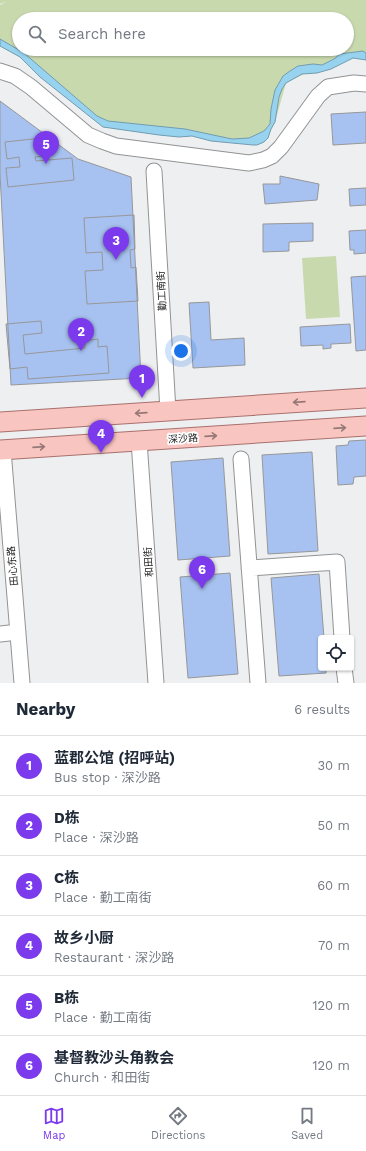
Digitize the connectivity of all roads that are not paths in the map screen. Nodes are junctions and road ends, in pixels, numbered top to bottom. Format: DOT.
graph roads {
  1 [pos="0,70"];
  2 [pos="366,84"];
  3 [pos="154,170"];
  4 [pos="366,398"];
  5 [pos="168,411"];
  6 [pos="0,422"];
  7 [pos="366,426"];
  8 [pos="139,441"];
  9 [pos="2,450"];
  10 [pos="241,459"];
  11 [pos="249,568"];
  12 [pos="18,632"];
  13 [pos="0,634"];
  14 [pos="342,635"];
  15 [pos="22,683"];
  16 [pos="156,683"];
  17 [pos="258,683"];
  1 -- 2 [label="street"];
  3 -- 5 [label="street, 勤工南街"];
  4 -- 5 [label="main road, one-way"];
  5 -- 6 [label="main road, one-way"];
  8 -- 7 [label="main road, 深沙路, one-way"];
  9 -- 8 [label="main road, 深沙路, one-way"];
  8 -- 16 [label="street, 和田街"];
  9 -- 12 [label="street, 田心东路"];
  10 -- 11 [label="street"];
  11 -- 14 [label="street"];
  11 -- 17 [label="street"];
  12 -- 13 [label="street"];
  12 -- 15 [label="street, 田心东路"];
}
